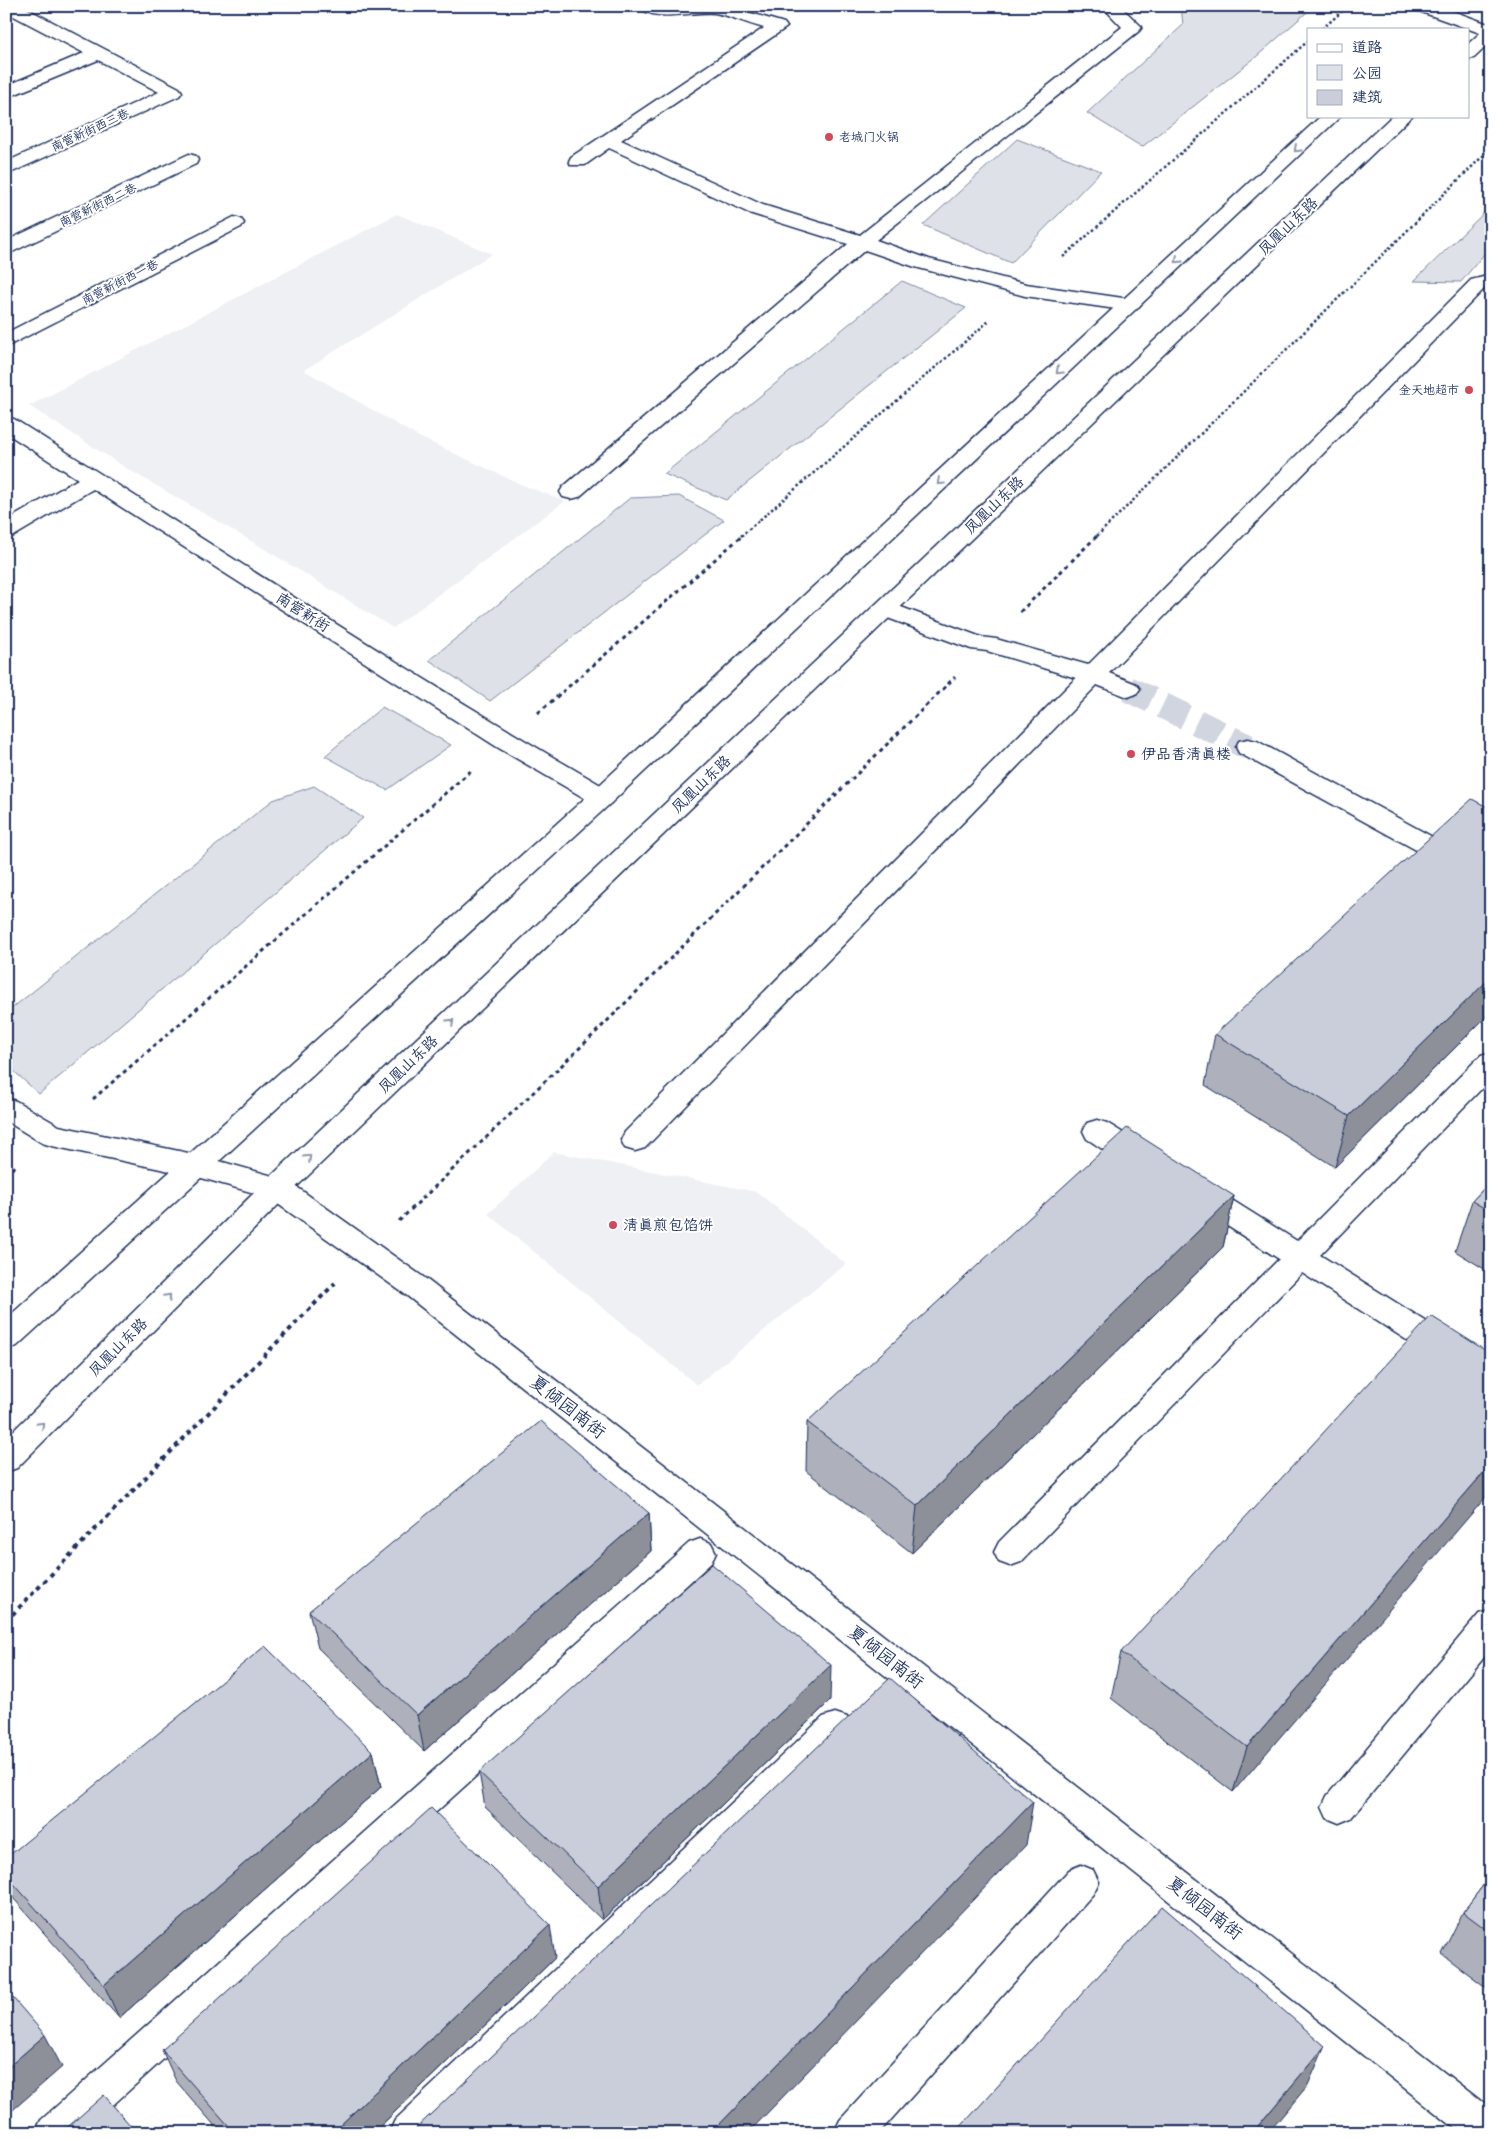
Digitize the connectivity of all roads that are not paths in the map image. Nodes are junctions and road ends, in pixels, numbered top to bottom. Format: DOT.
graph roads {
  1 [pos="8,6"];
  2 [pos="647,6"];
  3 [pos="1110,6"];
  4 [pos="1422,6"];
  5 [pos="1446,10"];
  6 [pos="28,16"];
  7 [pos="6,25"];
  8 [pos="1427,28"];
  9 [pos="1491,32"];
  10 [pos="1470,52"];
  11 [pos="98,53"];
  12 [pos="6,93"];
  13 [pos="1330,118"];
  14 [pos="1401,118"];
  15 [pos="608,141"];
  16 [pos="189,160"];
  17 [pos="578,161"];
  18 [pos="6,169"];
  19 [pos="234,223"];
  20 [pos="861,243"];
  21 [pos="6,249"];
  22 [pos="1491,281"];
  23 [pos="1130,305"];
  24 [pos="6,341"];
  25 [pos="6,424"];
  26 [pos="94,480"];
  27 [pos="571,492"];
  28 [pos="6,531"];
  29 [pos="885,609"];
  30 [pos="1091,674"];
  31 [pos="1128,689"];
  32 [pos="1248,747"];
  33 [pos="602,797"];
  34 [pos="1491,880"];
  35 [pos="1491,1062"];
  36 [pos="6,1108"];
  37 [pos="1097,1131"];
  38 [pos="635,1140"];
  39 [pos="198,1166"];
  40 [pos="278,1188"];
  41 [pos="1300,1256"];
  42 [pos="6,1338"];
  43 [pos="1491,1378"];
  44 [pos="6,1459"];
  45 [pos="1010,1552"];
  46 [pos="700,1553"];
  47 [pos="1491,1624"];
  48 [pos="834,1728"];
  49 [pos="1340,1807"];
  50 [pos="1081,1882"];
  51 [pos="54,2133"];
  52 [pos="408,2133"];
  53 [pos="853,2133"];
  54 [pos="1491,2133"];
  1 -- 6 [label="street"];
  2 -- 15 [label="street"];
  3 -- 20 [label="street"];
  4 -- 5 [label="street"];
  5 -- 8 [label="street"];
  5 -- 9 [label="street"];
  6 -- 7 [label="street"];
  6 -- 11 [label="street"];
  9 -- 10 [label="street"];
  11 -- 12 [label="street"];
  11 -- 18 [label="street, 南营新街西三巷"];
  13 -- 23 [label="street, one-way"];
  14 -- 29 [label="street, 凤凰山东路"];
  15 -- 17 [label="street"];
  15 -- 20 [label="street"];
  16 -- 21 [label="street, 南营新街西二巷"];
  19 -- 24 [label="street, 南营新街西一巷"];
  20 -- 23 [label="street"];
  20 -- 27 [label="street"];
  22 -- 30 [label="street"];
  23 -- 33 [label="street, one-way"];
  25 -- 26 [label="street, 南营新街"];
  26 -- 28 [label="street"];
  26 -- 33 [label="street, 南营新街"];
  29 -- 30 [label="street"];
  40 -- 29 [label="street, 凤凰山东路, one-way"];
  30 -- 31 [label="street"];
  30 -- 38 [label="street"];
  32 -- 34 [label="street"];
  33 -- 39 [label="street"];
  35 -- 41 [label="street"];
  36 -- 39 [label="street"];
  37 -- 41 [label="street"];
  39 -- 40 [label="street"];
  39 -- 42 [label="street"];
  44 -- 40 [label="street, 凤凰山东路, one-way"];
  40 -- 54 [label="street, 夏倾园南街"];
  41 -- 43 [label="street"];
  41 -- 45 [label="street"];
  46 -- 51 [label="street"];
  47 -- 49 [label="street"];
  48 -- 52 [label="street"];
  50 -- 53 [label="street"];
}
